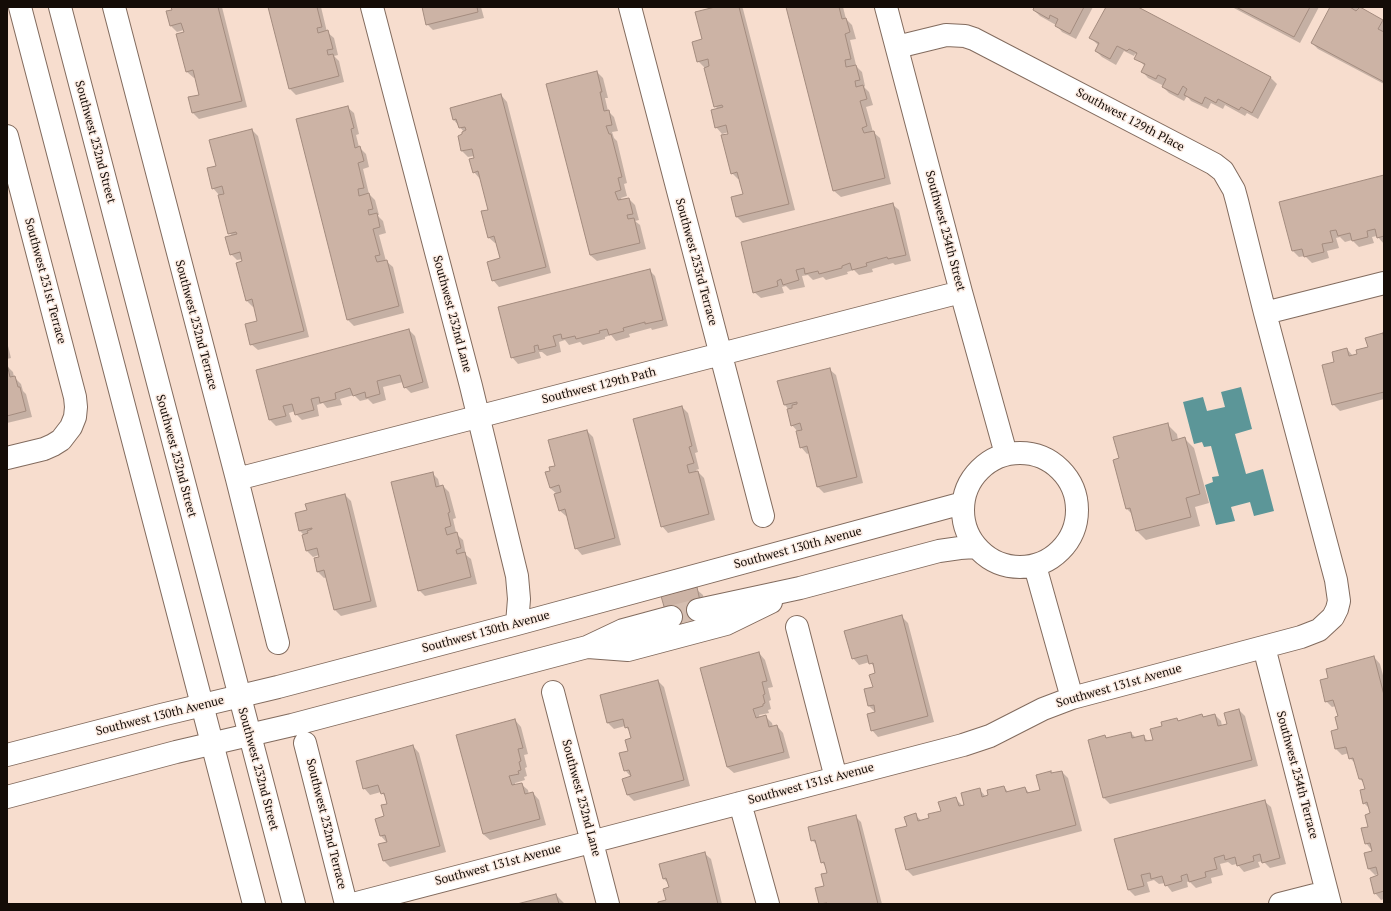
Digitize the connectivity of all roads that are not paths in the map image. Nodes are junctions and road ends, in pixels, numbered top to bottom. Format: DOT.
graph roads {
  1 [pos="20,7"];
  2 [pos="60,7"];
  3 [pos="114,7"];
  4 [pos="372,7"];
  5 [pos="630,7"];
  6 [pos="886,7"];
  7 [pos="897,47"];
  8 [pos="7,136"];
  9 [pos="1384,283"];
  10 [pos="960,292"];
  11 [pos="1265,313"];
  12 [pos="720,355"];
  13 [pos="479,417"];
  14 [pos="1006,454"];
  15 [pos="7,458"];
  16 [pos="237,479"];
  17 [pos="963,503"];
  18 [pos="763,516"];
  19 [pos="976,547"];
  20 [pos="1035,566"];
  21 [pos="710,571"];
  22 [pos="800,588"];
  23 [pos="718,605"];
  24 [pos="698,610"];
  25 [pos="671,617"];
  26 [pos="517,624"];
  27 [pos="797,627"];
  28 [pos="278,643"];
  29 [pos="1264,646"];
  30 [pos="587,647"];
  31 [pos="553,692"];
  32 [pos="239,696"];
  33 [pos="1072,698"];
  34 [pos="202,705"];
  35 [pos="249,734"];
  36 [pos="212,743"];
  37 [pos="305,743"];
  38 [pos="7,755"];
  39 [pos="836,778"];
  40 [pos="7,796"];
  41 [pos="740,803"];
  42 [pos="592,841"];
  43 [pos="1329,898"];
  44 [pos="254,904"];
  45 [pos="294,904"];
  46 [pos="346,904"];
  47 [pos="353,904"];
  48 [pos="608,904"];
  49 [pos="768,904"];
  50 [pos="1280,904"];
  1 -- 34 [label="street"];
  2 -- 32 [label="street, Southwest 232nd Street"];
  3 -- 16 [label="street, Southwest 232nd Terrace"];
  4 -- 13 [label="street, Southwest 232nd Lane"];
  5 -- 12 [label="street, Southwest 233rd Terrace"];
  6 -- 7 [label="street, Southwest 234th Street"];
  7 -- 10 [label="street, Southwest 234th Street"];
  7 -- 11 [label="street, Southwest 129th Place"];
  8 -- 15 [label="street, Southwest 231st Terrace"];
  9 -- 11 [label="street"];
  10 -- 12 [label="street, Southwest 129th Path"];
  10 -- 14 [label="street, Southwest 234th Street"];
  11 -- 29 [label="street, Southwest 129th Place"];
  12 -- 13 [label="street, Southwest 129th Path"];
  12 -- 18 [label="street, Southwest 233rd Terrace"];
  13 -- 16 [label="street, Southwest 129th Path"];
  13 -- 26 [label="street, Southwest 232nd Lane"];
  14 -- 17 [label="street"];
  14 -- 20 [label="street"];
  16 -- 28 [label="street, Southwest 232nd Terrace"];
  17 -- 19 [label="street"];
  17 -- 21 [label="street, Southwest 130th Avenue"];
  19 -- 20 [label="street"];
  19 -- 22 [label="street"];
  20 -- 33 [label="street"];
  21 -- 23 [label="street"];
  21 -- 26 [label="street, Southwest 130th Avenue"];
  22 -- 23 [label="street"];
  22 -- 30 [label="street"];
  23 -- 24 [label="street"];
  25 -- 30 [label="street"];
  26 -- 32 [label="street, Southwest 130th Avenue"];
  27 -- 39 [label="street"];
  29 -- 33 [label="street, Southwest 131st Avenue"];
  29 -- 43 [label="street, Southwest 234th Terrace"];
  30 -- 35 [label="street"];
  31 -- 42 [label="street, Southwest 232nd Lane"];
  32 -- 34 [label="street, Southwest 130th Avenue"];
  32 -- 35 [label="street, Southwest 232nd Street"];
  33 -- 39 [label="street, Southwest 131st Avenue"];
  34 -- 36 [label="street"];
  34 -- 38 [label="street, Southwest 130th Avenue"];
  35 -- 36 [label="street"];
  35 -- 45 [label="street, Southwest 232nd Street"];
  36 -- 40 [label="street"];
  36 -- 44 [label="street"];
  37 -- 46 [label="street, Southwest 232nd Terrace"];
  39 -- 41 [label="street, Southwest 131st Avenue"];
  41 -- 42 [label="street, Southwest 131st Avenue"];
  41 -- 49 [label="street"];
  42 -- 47 [label="street, Southwest 131st Avenue"];
  42 -- 48 [label="street, Southwest 232nd Lane"];
  43 -- 50 [label="street"];
}
